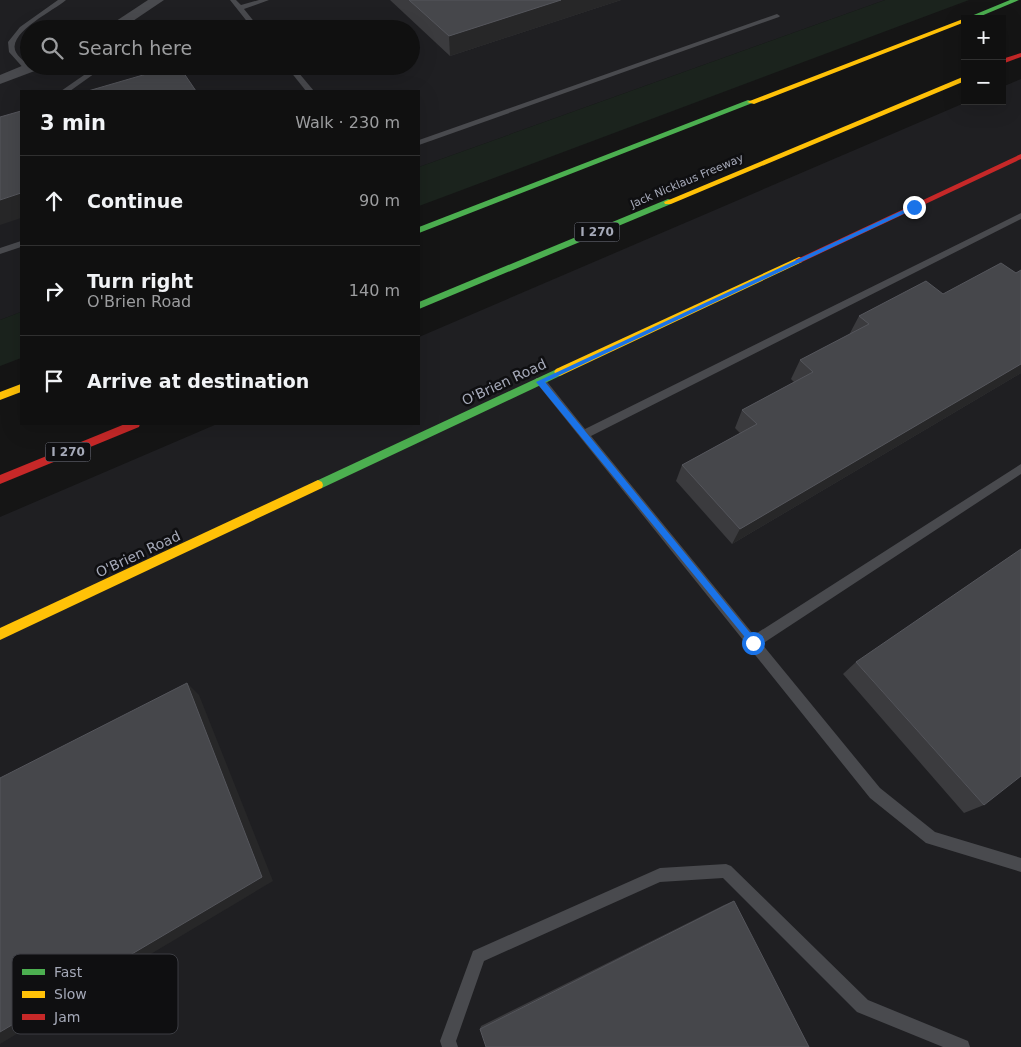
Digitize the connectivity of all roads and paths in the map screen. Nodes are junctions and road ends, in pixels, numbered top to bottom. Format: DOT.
graph roads {
  1 [pos="63,0"];
  2 [pos="157,0"];
  3 [pos="233,0"];
  4 [pos="266,0"];
  5 [pos="1016,0"];
  6 [pos="240,8"];
  7 [pos="977,15"];
  8 [pos="777,16"];
  9 [pos="36,20"];
  10 [pos="125,20"];
  11 [pos="250,20"];
  12 [pos="961,21"];
  13 [pos="20,32"];
  14 [pos="1021,55"];
  15 [pos="20,58"];
  16 [pos="1006,61"];
  17 [pos="20,72"];
  18 [pos="89,75"];
  19 [pos="297,75"];
  20 [pos="0,80"];
  21 [pos="961,80"];
  22 [pos="66,90"];
  23 [pos="309,90"];
  24 [pos="420,143"];
  25 [pos="1021,157"];
  26 [pos="1021,216"];
  27 [pos="420,230"];
  28 [pos="20,244"];
  29 [pos="0,251"];
  30 [pos="420,306"];
  31 [pos="540,382"];
  32 [pos="20,388"];
  33 [pos="0,396"];
  34 [pos="133,425"];
  35 [pos="584,436"];
  36 [pos="1021,468"];
  37 [pos="0,480"];
  38 [pos="0,634"];
  39 [pos="753,643"];
  40 [pos="1021,865"];
  41 [pos="450,1047"];
  42 [pos="962,1047"];
  1 -- 9 [label="lane"];
  2 -- 10 [label="street"];
  3 -- 6 [label="lane"];
  4 -- 6 [label="lane"];
  5 -- 7 [label="main road"];
  6 -- 11 [label="lane"];
  8 -- 24 [label="lane"];
  12 -- 27 [label="main road"];
  13 -- 15 [label="lane"];
  14 -- 16 [label="main road"];
  17 -- 20 [label="street"];
  18 -- 22 [label="lane"];
  19 -- 23 [label="lane"];
  21 -- 30 [label="main road, Jack Nicklaus Freeway / I 270"];
  25 -- 31 [label="main road, O'Brien Road"];
  26 -- 35 [label="lane"];
  28 -- 29 [label="lane"];
  31 -- 35 [label="lane"];
  31 -- 38 [label="main road, O'Brien Road"];
  32 -- 33 [label="main road"];
  34 -- 37 [label="main road, I 270"];
  35 -- 39 [label="lane"];
  36 -- 39 [label="lane"];
  39 -- 40 [label="lane"];
  41 -- 42 [label="lane"];
}
